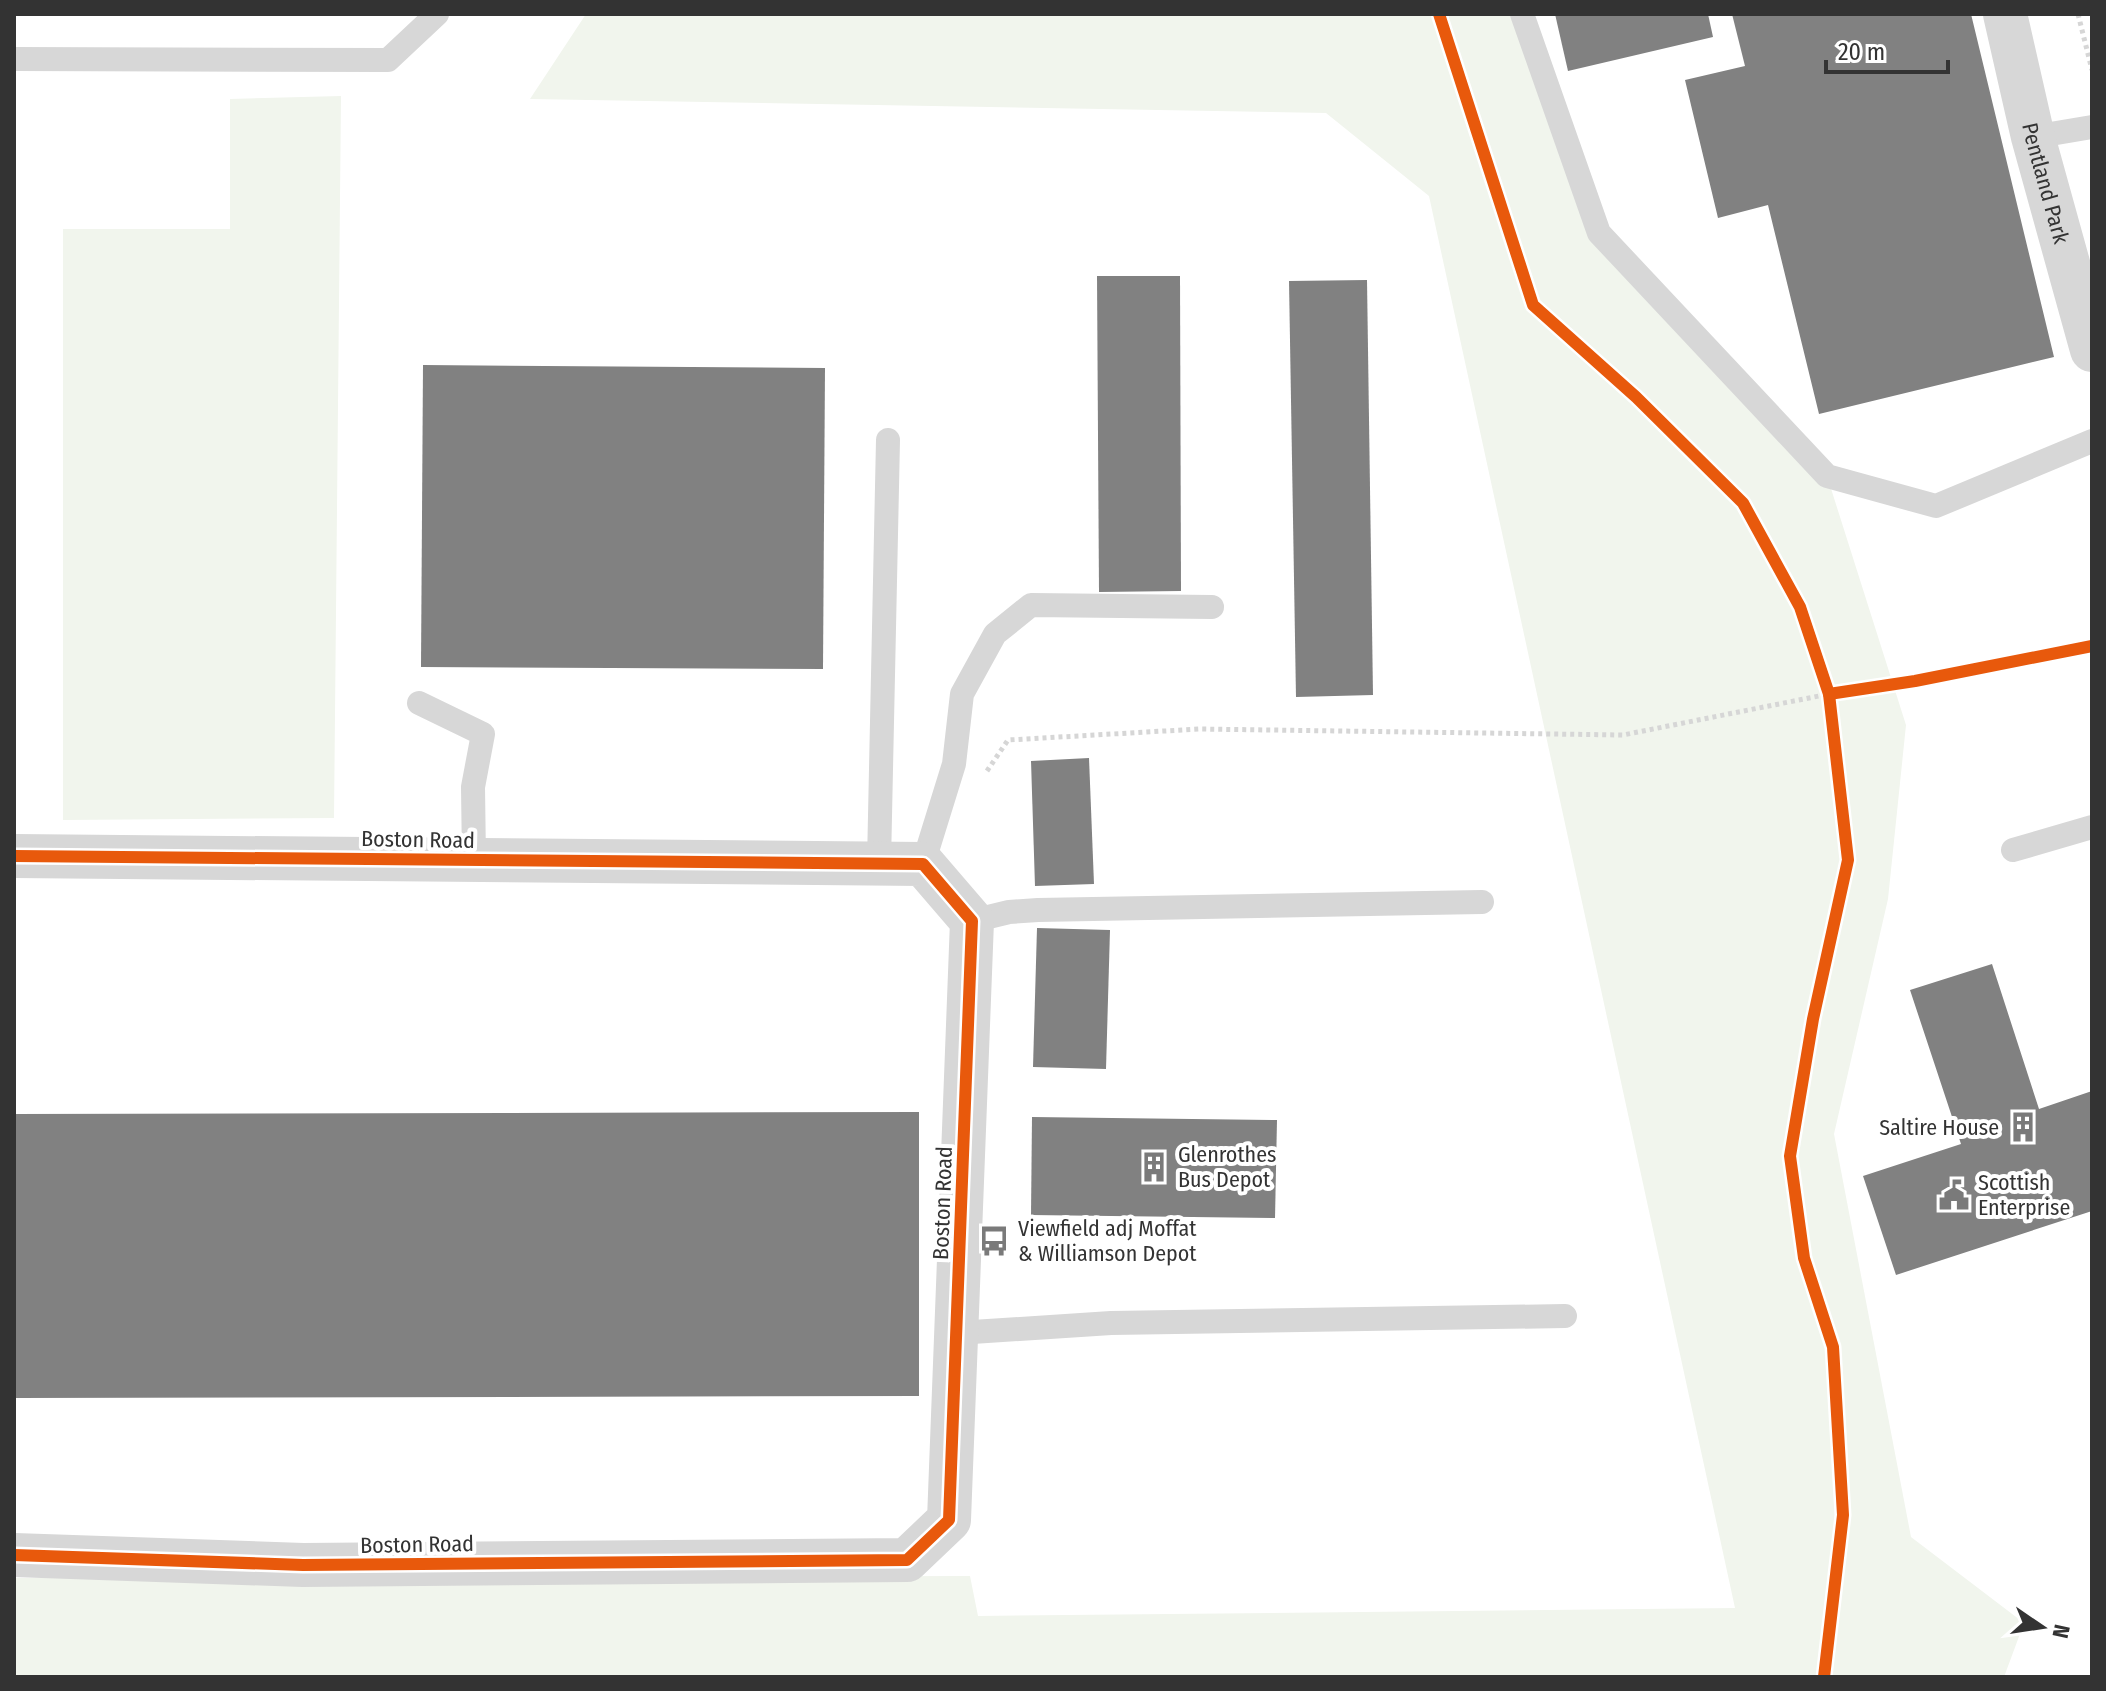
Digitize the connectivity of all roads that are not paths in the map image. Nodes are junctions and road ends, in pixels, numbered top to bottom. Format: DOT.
graph roads {
  1 [pos="437,14"];
  2 [pos="1522,14"];
  3 [pos="2005,14"];
  4 [pos="14,59"];
  5 [pos="2092,127"];
  6 [pos="2033,137"];
  7 [pos="2092,350"];
  8 [pos="888,440"];
  9 [pos="2092,441"];
  10 [pos="1212,607"];
  11 [pos="419,703"];
  12 [pos="2092,827"];
  13 [pos="2013,850"];
  14 [pos="14,856"];
  15 [pos="474,860"];
  16 [pos="879,863"];
  17 [pos="923,864"];
  18 [pos="1482,902"];
  19 [pos="972,921"];
  20 [pos="1565,1316"];
  21 [pos="957,1333"];
  22 [pos="14,1555"];
  1 -- 4 [label="lane"];
  2 -- 9 [label="lane"];
  3 -- 6 [label="street, Pentland Park"];
  5 -- 6 [label="lane"];
  6 -- 7 [label="street, Pentland Park"];
  8 -- 16 [label="lane"];
  10 -- 17 [label="lane"];
  11 -- 15 [label="lane"];
  12 -- 13 [label="lane"];
  14 -- 15 [label="street, Boston Road"];
  15 -- 16 [label="street, Boston Road"];
  16 -- 17 [label="street, Boston Road"];
  17 -- 19 [label="street"];
  18 -- 19 [label="lane"];
  19 -- 21 [label="street, Boston Road"];
  20 -- 21 [label="lane"];
  21 -- 22 [label="street, Boston Road"];
}
